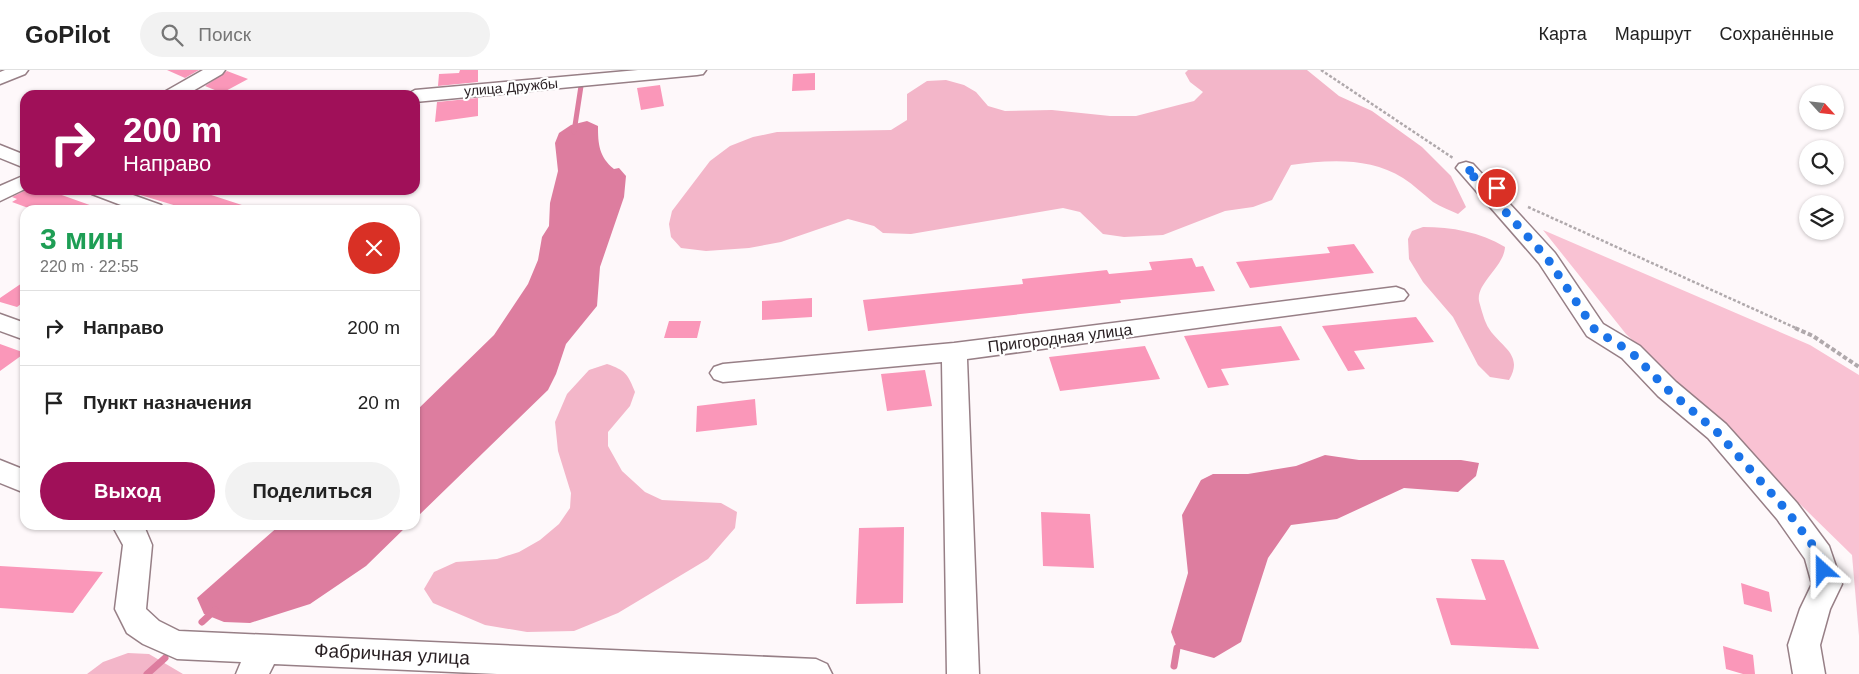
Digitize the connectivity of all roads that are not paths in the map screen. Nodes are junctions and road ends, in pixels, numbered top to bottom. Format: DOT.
graph roads {
  1 [pos="20,70"];
  2 [pos="216,70"];
  3 [pos="697,70"];
  4 [pos="0,79"];
  5 [pos="184,90"];
  6 [pos="420,96"];
  7 [pos="0,151"];
  8 [pos="20,160"];
  9 [pos="1466,168"];
  10 [pos="20,184"];
  11 [pos="0,195"];
  12 [pos="113,195"];
  13 [pos="140,205"];
  14 [pos="1396,295"];
  15 [pos="0,322"];
  16 [pos="20,330"];
  17 [pos="954,352"];
  18 [pos="723,373"];
  19 [pos="0,471"];
  20 [pos="20,480"];
  21 [pos="130,530"];
  22 [pos="259,661"];
  23 [pos="816,674"];
  24 [pos="963,674"];
  25 [pos="1809,674"];
  1 -- 4 [label="street"];
  2 -- 5 [label="street"];
  3 -- 6 [label="street, улица Дружбы"];
  7 -- 8 [label="street"];
  9 -- 25 [label="street"];
  10 -- 11 [label="street"];
  12 -- 13 [label="street"];
  14 -- 17 [label="street, Пригородная улица"];
  15 -- 16 [label="street"];
  17 -- 18 [label="street, Пригородная улица"];
  17 -- 24 [label="street"];
  19 -- 20 [label="street"];
  21 -- 22 [label="street, Фабричная улица"];
  22 -- 23 [label="street, Фабричная улица"];
}
